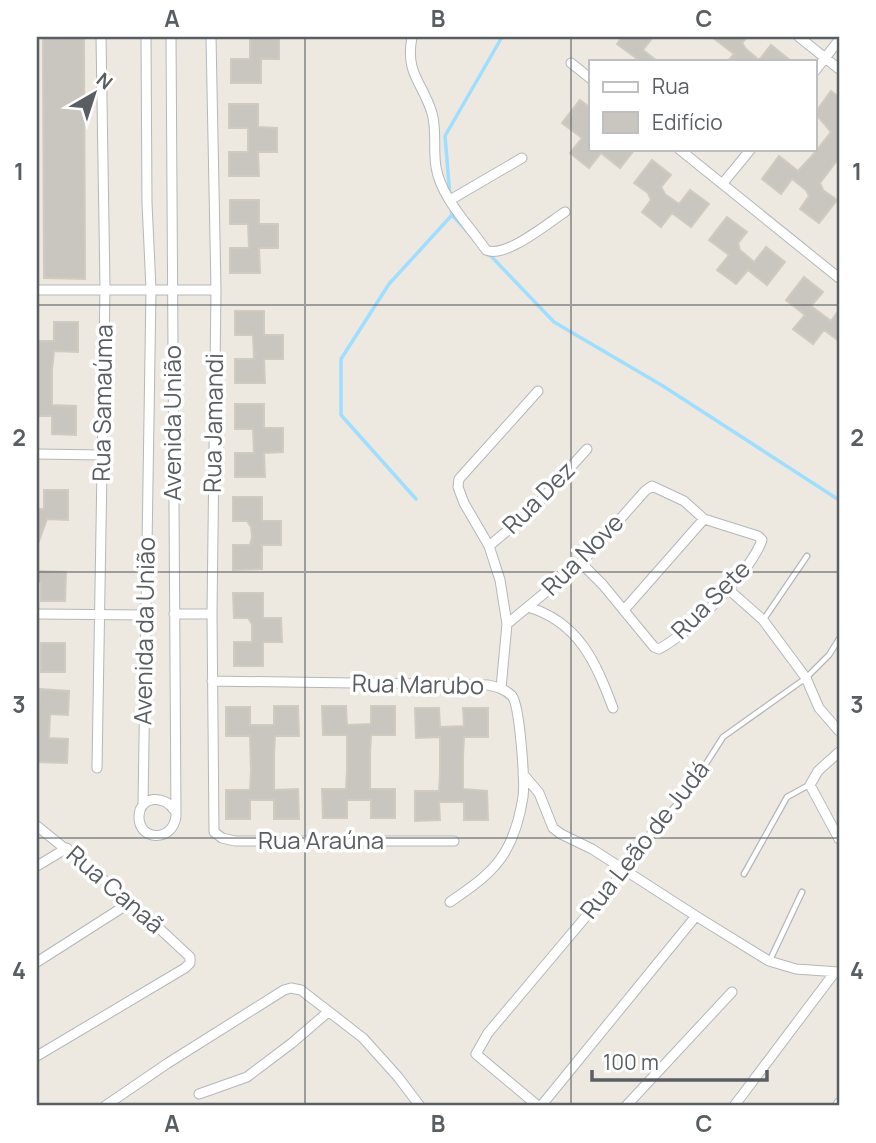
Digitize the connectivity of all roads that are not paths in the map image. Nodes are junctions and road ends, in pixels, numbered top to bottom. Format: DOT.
graph roads {
  1 [pos="101,37"];
  2 [pos="146,37"];
  3 [pos="171,37"];
  4 [pos="211,37"];
  5 [pos="412,37"];
  6 [pos="799,37"];
  7 [pos="839,40"];
  8 [pos="825,58"];
  9 [pos="571,63"];
  10 [pos="839,69"];
  11 [pos="816,70"];
  12 [pos="589,77"];
  13 [pos="680,150"];
  14 [pos="750,150"];
  15 [pos="522,158"];
  16 [pos="723,184"];
  17 [pos="450,200"];
  18 [pos="565,212"];
  19 [pos="839,278"];
  20 [pos="105,288"];
  21 [pos="151,289"];
  22 [pos="173,289"];
  23 [pos="37,290"];
  24 [pos="216,290"];
  25 [pos="538,391"];
  26 [pos="587,449"];
  27 [pos="37,454"];
  28 [pos="103,455"];
  29 [pos="704,519"];
  30 [pos="489,547"];
  31 [pos="807,556"];
  32 [pos="581,563"];
  33 [pos="728,589"];
  34 [pos="528,607"];
  35 [pos="624,610"];
  36 [pos="37,614"];
  37 [pos="174,614"];
  38 [pos="212,614"];
  39 [pos="98,615"];
  40 [pos="146,615"];
  41 [pos="763,620"];
  42 [pos="507,624"];
  43 [pos="839,639"];
  44 [pos="806,678"];
  45 [pos="212,681"];
  46 [pos="501,688"];
  47 [pos="613,708"];
  48 [pos="839,731"];
  49 [pos="839,752"];
  50 [pos="97,768"];
  51 [pos="523,774"];
  52 [pos="810,785"];
  53 [pos="143,805"];
  54 [pos="215,809"];
  55 [pos="174,810"];
  56 [pos="37,826"];
  57 [pos="839,839"];
  58 [pos="454,841"];
  59 [pos="67,848"];
  60 [pos="37,866"];
  61 [pos="625,870"];
  62 [pos="744,874"];
  63 [pos="802,892"];
  64 [pos="131,902"];
  65 [pos="450,902"];
  66 [pos="696,916"];
  67 [pos="769,961"];
  68 [pos="37,962"];
  69 [pos="837,972"];
  70 [pos="732,992"];
  71 [pos="328,1012"];
  72 [pos="37,1056"];
  73 [pos="200,1094"];
  74 [pos="105,1106"];
  75 [pos="420,1106"];
  76 [pos="540,1106"];
  77 [pos="626,1106"];
  78 [pos="734,1106"];
  1 -- 20 [label="street, Rua Samaúma"];
  2 -- 21 [label="street, Avenida da União"];
  3 -- 22 [label="street, Avenida União"];
  4 -- 24 [label="street, Rua Jamandi"];
  5 -- 17 [label="street"];
  6 -- 8 [label="street"];
  7 -- 8 [label="street"];
  8 -- 10 [label="street"];
  8 -- 11 [label="street"];
  9 -- 12 [label="street"];
  13 -- 16 [label="street"];
  14 -- 16 [label="street"];
  15 -- 17 [label="street"];
  16 -- 19 [label="street"];
  17 -- 18 [label="street"];
  20 -- 21 [label="street"];
  20 -- 23 [label="street"];
  20 -- 28 [label="street, Rua Samaúma"];
  21 -- 22 [label="street"];
  21 -- 40 [label="street, Avenida da União"];
  22 -- 24 [label="street"];
  22 -- 37 [label="street, Avenida União"];
  24 -- 38 [label="street, Rua Jamandi"];
  25 -- 30 [label="street"];
  26 -- 30 [label="street, Rua Dez"];
  27 -- 28 [label="street"];
  28 -- 39 [label="street, Rua Samaúma"];
  29 -- 32 [label="street, Rua Nove"];
  29 -- 33 [label="street, Rua Sete"];
  29 -- 35 [label="street"];
  30 -- 42 [label="street"];
  31 -- 41 [label="lane"];
  32 -- 34 [label="street, Rua Nove"];
  32 -- 35 [label="street"];
  33 -- 35 [label="street, Rua Sete"];
  33 -- 41 [label="street"];
  34 -- 42 [label="street, Rua Nove"];
  34 -- 47 [label="street"];
  36 -- 39 [label="street"];
  37 -- 38 [label="street, Avenida da União"];
  37 -- 55 [label="street, Avenida União"];
  38 -- 45 [label="street, Rua Jamandi"];
  39 -- 40 [label="street"];
  39 -- 50 [label="street, Rua Samaúma"];
  40 -- 53 [label="street, Avenida da União"];
  41 -- 44 [label="street"];
  42 -- 46 [label="street"];
  43 -- 44 [label="lane, Rua Leão de Judá"];
  44 -- 48 [label="street"];
  44 -- 61 [label="lane, Rua Leão de Judá"];
  45 -- 46 [label="street, Rua Marubo"];
  45 -- 54 [label="street, Rua Jamandi"];
  46 -- 51 [label="street, Rua Marubo"];
  49 -- 52 [label="street"];
  51 -- 61 [label="street"];
  51 -- 65 [label="street, Rua Marubo"];
  52 -- 57 [label="street"];
  52 -- 62 [label="lane"];
  53 -- 55 [label="street"];
  53 -- 55 [label="street, Avenida da União"];
  54 -- 58 [label="street, Rua Araúna"];
  56 -- 59 [label="street, Rua Canaã"];
  59 -- 60 [label="street"];
  59 -- 64 [label="street, Rua Canaã"];
  61 -- 66 [label="street"];
  61 -- 76 [label="street, Rua Leão de Judá"];
  63 -- 67 [label="lane"];
  64 -- 68 [label="street"];
  64 -- 72 [label="street, Rua Canaã"];
  66 -- 67 [label="street"];
  66 -- 76 [label="street"];
  67 -- 69 [label="street"];
  69 -- 78 [label="street"];
  70 -- 77 [label="street"];
  71 -- 73 [label="street"];
  71 -- 74 [label="street"];
  71 -- 75 [label="street"];
}
